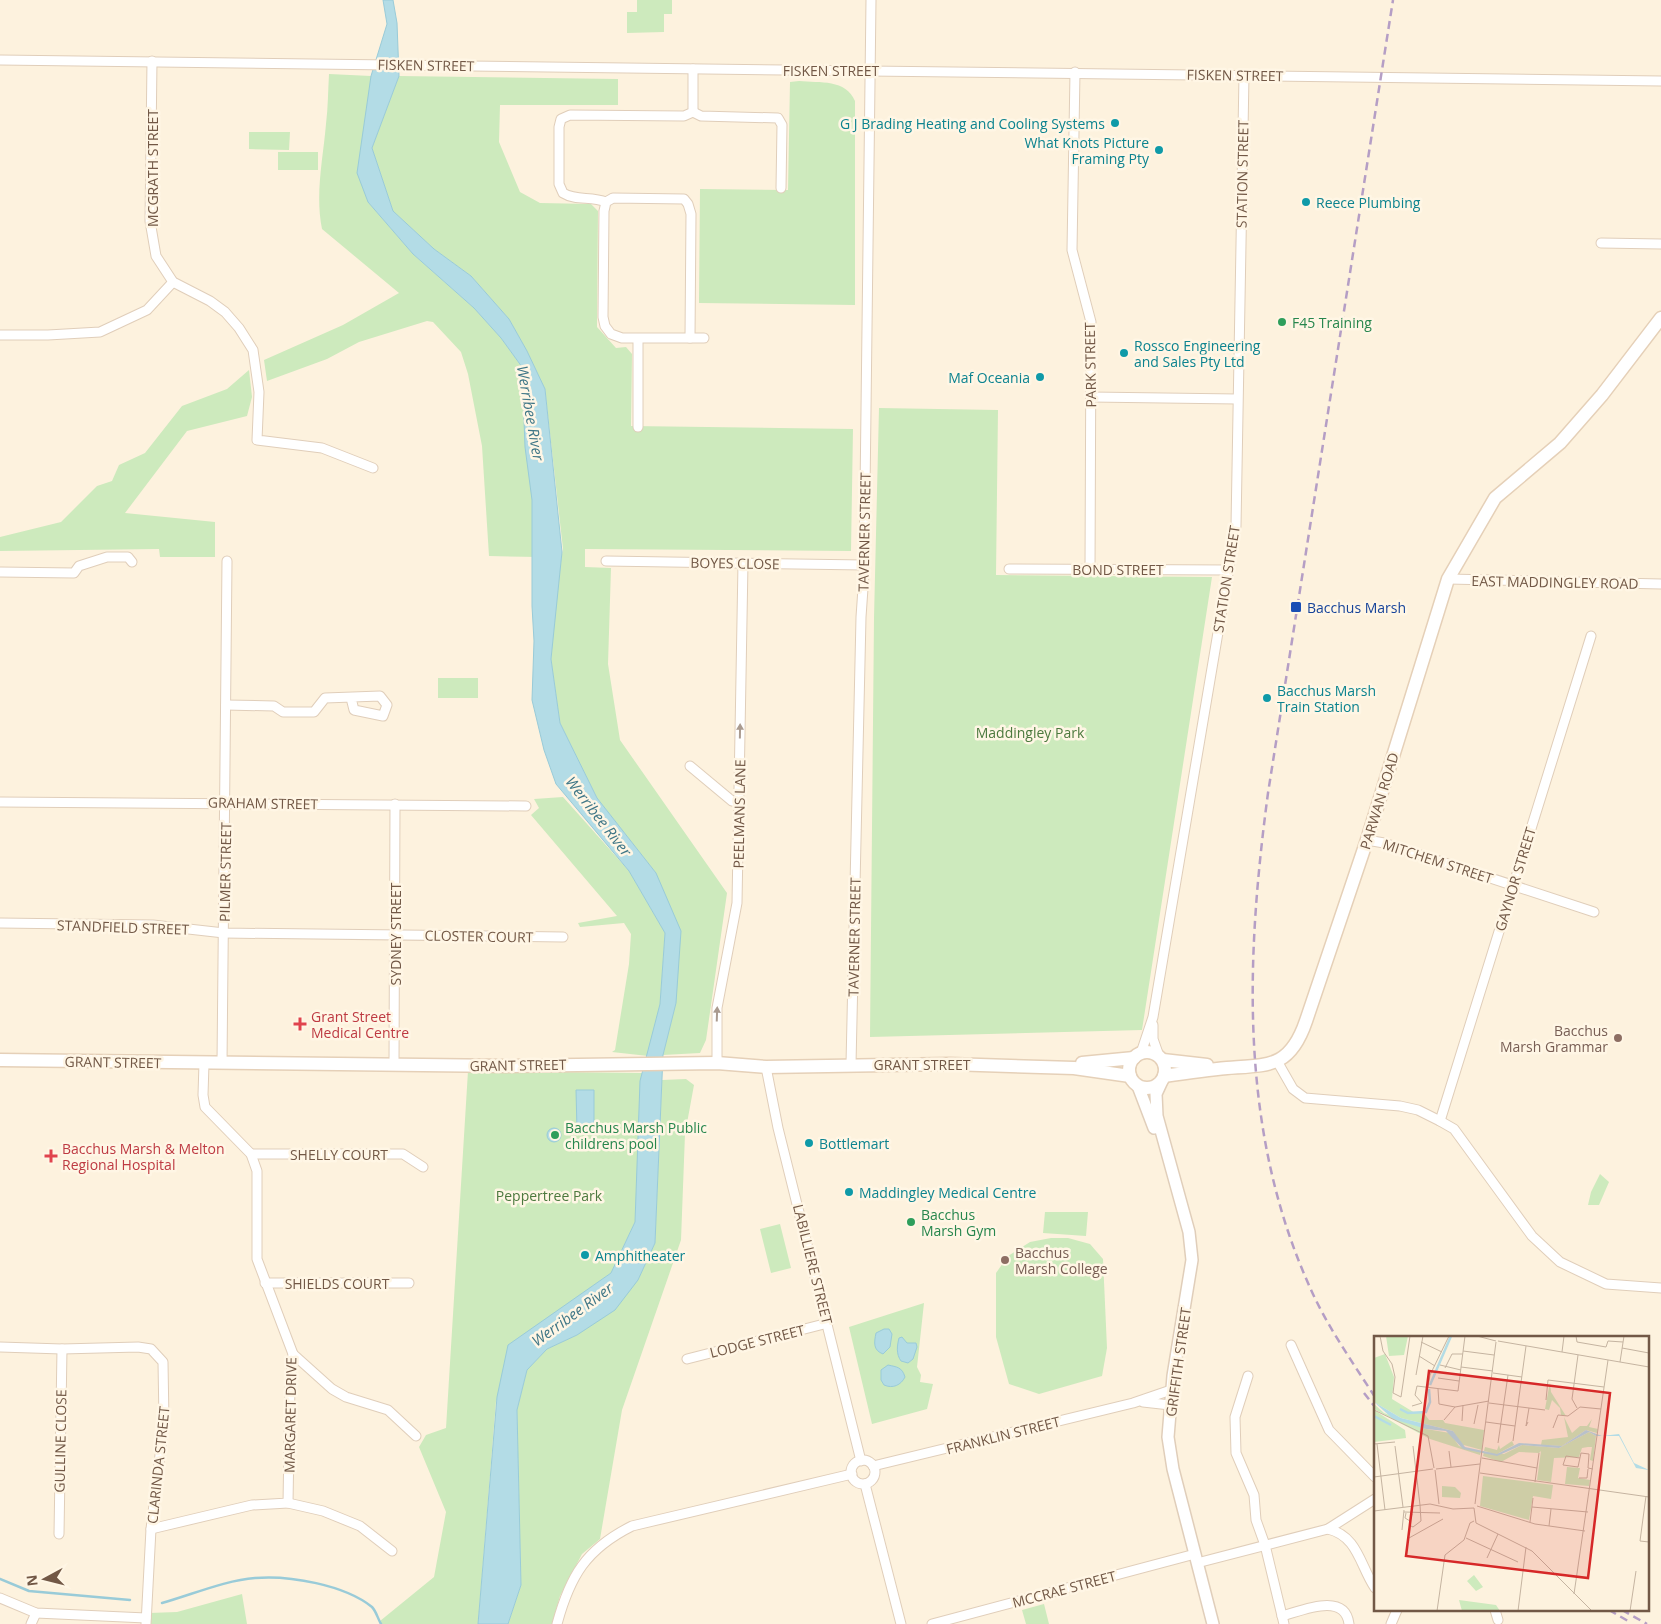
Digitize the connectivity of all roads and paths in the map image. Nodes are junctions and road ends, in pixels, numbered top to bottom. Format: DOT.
graph roads {
  1 [pos="871,0"];
  2 [pos="0,60"];
  3 [pos="152,61"];
  4 [pos="694,69"];
  5 [pos="870,70"];
  6 [pos="1075,72"];
  7 [pos="1244,75"];
  8 [pos="1661,81"];
  9 [pos="693,112"];
  10 [pos="782,188"];
  11 [pos="606,202"];
  12 [pos="1601,243"];
  13 [pos="1661,244"];
  14 [pos="173,282"];
  15 [pos="1661,318"];
  16 [pos="0,335"];
  17 [pos="690,338"];
  18 [pos="704,338"];
  19 [pos="638,339"];
  20 [pos="1091,397"];
  21 [pos="1237,399"];
  22 [pos="638,427"];
  23 [pos="373,468"];
  24 [pos="227,561"];
  25 [pos="606,561"];
  26 [pos="132,562"];
  27 [pos="743,563"];
  28 [pos="864,565"];
  29 [pos="1009,569"];
  30 [pos="1090,569"];
  31 [pos="1228,570"];
  32 [pos="0,572"];
  33 [pos="1448,579"];
  34 [pos="1661,584"];
  35 [pos="1591,636"];
  36 [pos="351,698"];
  37 [pos="226,705"];
  38 [pos="690,766"];
  39 [pos="0,802"];
  40 [pos="225,802"];
  41 [pos="739,803"];
  42 [pos="395,804"];
  43 [pos="526,806"];
  44 [pos="1368,840"];
  45 [pos="1513,886"];
  46 [pos="1594,912"];
  47 [pos="0,923"];
  48 [pos="224,933"];
  49 [pos="395,934"];
  50 [pos="563,937"];
  51 [pos="1153,1017"];
  52 [pos="1137,1055"];
  53 [pos="1161,1058"];
  54 [pos="0,1060"];
  55 [pos="1277,1061"];
  56 [pos="222,1063"];
  57 [pos="717,1063"];
  58 [pos="204,1064"];
  59 [pos="851,1064"];
  60 [pos="394,1065"];
  61 [pos="1035,1066"];
  62 [pos="766,1067"];
  63 [pos="1234,1068"];
  64 [pos="1163,1079"];
  65 [pos="1134,1081"];
  66 [pos="1440,1121"];
  67 [pos="251,1154"];
  68 [pos="423,1168"];
  69 [pos="1184,1215"];
  70 [pos="409,1282"];
  71 [pos="264,1283"];
  72 [pos="1661,1288"];
  73 [pos="828,1323"];
  74 [pos="1291,1345"];
  75 [pos="0,1347"];
  76 [pos="62,1349"];
  77 [pos="293,1354"];
  78 [pos="687,1359"];
  79 [pos="1248,1376"];
  80 [pos="1171,1390"];
  81 [pos="1133,1403"];
  82 [pos="1170,1405"];
  83 [pos="416,1436"];
  84 [pos="862,1461"];
  85 [pos="873,1466"];
  86 [pos="852,1474"];
  87 [pos="1374,1476"];
  88 [pos="865,1484"];
  89 [pos="1374,1500"];
  90 [pos="288,1503"];
  91 [pos="151,1529"];
  92 [pos="1328,1529"];
  93 [pos="59,1534"];
  94 [pos="1264,1545"];
  95 [pos="392,1551"];
  96 [pos="1196,1559"];
  97 [pos="1374,1586"];
  98 [pos="0,1598"];
  99 [pos="36,1612"];
  100 [pos="1396,1612"];
  101 [pos="1496,1612"];
  102 [pos="1283,1620"];
  103 [pos="1498,1620"];
  104 [pos="146,1621"];
  105 [pos="31,1624"];
  106 [pos="556,1624"];
  107 [pos="901,1624"];
  108 [pos="932,1624"];
  109 [pos="1213,1624"];
  110 [pos="1349,1624"];
  111 [pos="1391,1624"];
  1 -- 5 [label="street, TAVERNER STREET"];
  2 -- 3 [label="street, FISKEN STREET"];
  3 -- 4 [label="street, FISKEN STREET"];
  3 -- 14 [label="street, MCGRATH STREET"];
  4 -- 5 [label="street, FISKEN STREET"];
  4 -- 9 [label="street"];
  5 -- 6 [label="street, FISKEN STREET"];
  5 -- 28 [label="street, TAVERNER STREET"];
  6 -- 7 [label="street, FISKEN STREET"];
  6 -- 20 [label="street, PARK STREET"];
  7 -- 8 [label="street, FISKEN STREET"];
  7 -- 21 [label="street, STATION STREET"];
  9 -- 10 [label="street"];
  9 -- 11 [label="street"];
  11 -- 17 [label="street"];
  11 -- 19 [label="street"];
  12 -- 13 [label="street"];
  14 -- 16 [label="street"];
  14 -- 23 [label="street, MCGRATH STREET"];
  15 -- 33 [label="main road, PARWAN ROAD"];
  17 -- 18 [label="street"];
  17 -- 19 [label="street"];
  19 -- 22 [label="street"];
  20 -- 21 [label="street"];
  20 -- 30 [label="street, PARK STREET"];
  21 -- 31 [label="street, STATION STREET"];
  24 -- 37 [label="street, PILMER STREET"];
  25 -- 27 [label="street, BOYES CLOSE"];
  26 -- 32 [label="street"];
  27 -- 28 [label="street, BOYES CLOSE"];
  41 -- 27 [label="street, PEELMANS LANE, one-way"];
  28 -- 59 [label="street, TAVERNER STREET"];
  29 -- 30 [label="street, BOND STREET"];
  30 -- 31 [label="street, BOND STREET"];
  31 -- 51 [label="street, STATION STREET"];
  33 -- 34 [label="street, EAST MADDINGLEY ROAD"];
  33 -- 44 [label="main road, PARWAN ROAD"];
  35 -- 45 [label="street, GAYNOR STREET"];
  36 -- 37 [label="street"];
  37 -- 40 [label="street, PILMER STREET"];
  38 -- 41 [label="street"];
  39 -- 40 [label="street, GRAHAM STREET"];
  40 -- 42 [label="street, GRAHAM STREET"];
  40 -- 48 [label="street, PILMER STREET"];
  57 -- 41 [label="street, PEELMANS LANE, one-way"];
  42 -- 43 [label="street, GRAHAM STREET"];
  42 -- 49 [label="street, SYDNEY STREET"];
  44 -- 45 [label="street, MITCHEM STREET"];
  44 -- 55 [label="main road, PARWAN ROAD"];
  45 -- 46 [label="street, MITCHEM STREET"];
  45 -- 66 [label="street, GAYNOR STREET"];
  47 -- 48 [label="street, STANDFIELD STREET"];
  48 -- 49 [label="street, STANDFIELD STREET"];
  48 -- 56 [label="street, PILMER STREET"];
  49 -- 50 [label="street, CLOSTER COURT"];
  49 -- 60 [label="street, SYDNEY STREET"];
  51 -- 52 [label="street, STATION STREET"];
  51 -- 53 [label="street, STATION STREET"];
  52 -- 53 [label="main road"];
  52 -- 61 [label="main road, GRANT STREET"];
  52 -- 65 [label="main road"];
  53 -- 63 [label="main road"];
  53 -- 64 [label="main road"];
  54 -- 58 [label="main road, GRANT STREET"];
  55 -- 63 [label="main road"];
  55 -- 66 [label="street"];
  56 -- 58 [label="main road, GRANT STREET"];
  56 -- 60 [label="main road, GRANT STREET"];
  57 -- 60 [label="main road, GRANT STREET"];
  57 -- 62 [label="main road, GRANT STREET"];
  58 -- 67 [label="street"];
  59 -- 61 [label="main road, GRANT STREET"];
  59 -- 62 [label="main road, GRANT STREET"];
  61 -- 65 [label="main road, GRANT STREET"];
  62 -- 73 [label="street, LABILLIERE STREET"];
  63 -- 64 [label="main road"];
  64 -- 65 [label="main road"];
  64 -- 69 [label="street, GRIFFITH STREET"];
  65 -- 69 [label="street, GRIFFITH STREET"];
  66 -- 72 [label="street"];
  67 -- 68 [label="street, SHELLY COURT"];
  67 -- 71 [label="street, MARGARET DRIVE"];
  69 -- 80 [label="street, GRIFFITH STREET"];
  70 -- 71 [label="street, SHIELDS COURT"];
  71 -- 77 [label="street, MARGARET DRIVE"];
  73 -- 78 [label="street, LODGE STREET"];
  73 -- 84 [label="street, LABILLIERE STREET"];
  74 -- 87 [label="street"];
  75 -- 76 [label="street, CLARINDA STREET"];
  76 -- 91 [label="street, CLARINDA STREET"];
  76 -- 93 [label="street, GULLINE CLOSE"];
  77 -- 83 [label="street"];
  77 -- 90 [label="street, MARGARET DRIVE"];
  79 -- 94 [label="street"];
  80 -- 81 [label="street, FRANKLIN STREET"];
  80 -- 82 [label="street, GRIFFITH STREET"];
  81 -- 82 [label="street, FRANKLIN STREET"];
  81 -- 85 [label="street, FRANKLIN STREET"];
  82 -- 96 [label="street, GRIFFITH STREET"];
  84 -- 85 [label="street"];
  84 -- 86 [label="street"];
  85 -- 88 [label="street"];
  86 -- 88 [label="street"];
  86 -- 106 [label="street"];
  88 -- 107 [label="street"];
  89 -- 92 [label="street, MCCRAE STREET"];
  90 -- 91 [label="street"];
  90 -- 95 [label="street"];
  91 -- 104 [label="street, CLARINDA STREET"];
  92 -- 94 [label="street, MCCRAE STREET"];
  92 -- 97 [label="street"];
  94 -- 96 [label="street, MCCRAE STREET"];
  94 -- 102 [label="street"];
  96 -- 108 [label="street, MCCRAE STREET"];
  96 -- 109 [label="street, GRIFFITH STREET"];
  98 -- 99 [label="street"];
  99 -- 104 [label="street"];
  99 -- 105 [label="street"];
  100 -- 111 [label="street"];
  101 -- 103 [label="street"];
  102 -- 110 [label="street"];
}
